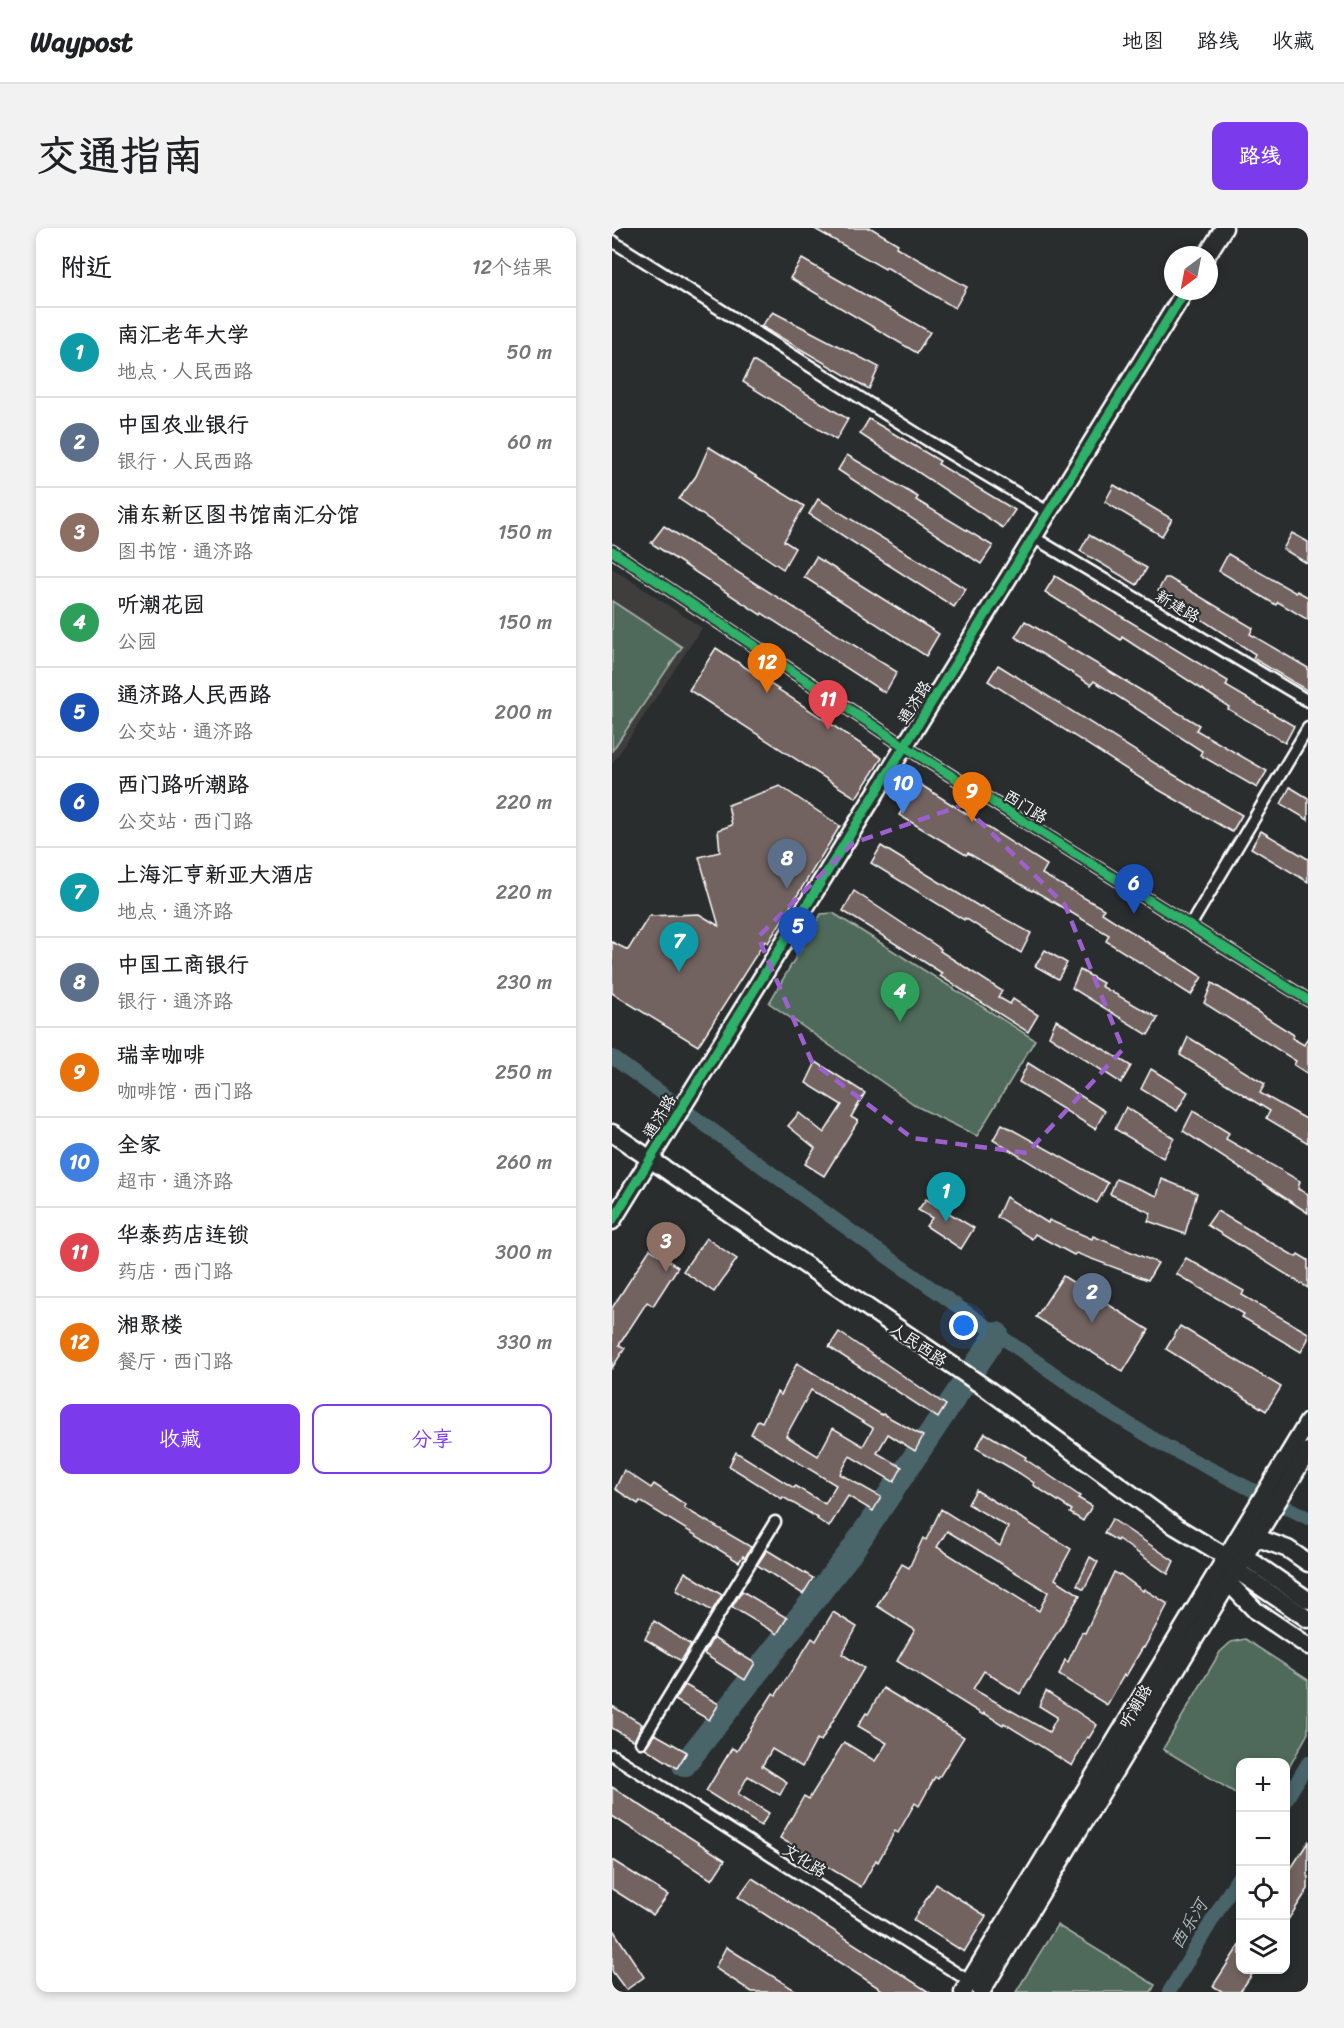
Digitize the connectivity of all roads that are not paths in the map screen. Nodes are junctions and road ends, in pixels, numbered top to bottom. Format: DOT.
graph roads {
  1 [pos="1224,228"];
  2 [pos="612,241"];
  3 [pos="1213,246"];
  4 [pos="1179,300"];
  5 [pos="1048,512"];
  6 [pos="1033,537"];
  7 [pos="612,550"];
  8 [pos="1308,701"];
  9 [pos="1308,728"];
  10 [pos="904,746"];
  11 [pos="1190,926"];
  12 [pos="1308,1000"];
  13 [pos="612,1133"];
  14 [pos="651,1159"];
  15 [pos="612,1221"];
  16 [pos="1308,1422"];
  17 [pos="1308,1451"];
  18 [pos="1278,1484"];
  19 [pos="1265,1505"];
  20 [pos="775,1522"];
  21 [pos="1255,1537"];
  22 [pos="1225,1556"];
  23 [pos="1308,1563"];
  24 [pos="1236,1570"];
  25 [pos="1308,1600"];
  26 [pos="1308,1619"];
  27 [pos="1308,1646"];
  28 [pos="641,1742"];
  29 [pos="612,1755"];
  30 [pos="974,1989"];
  1 -- 3 [label="street"];
  2 -- 5 [label="street"];
  4 -- 5 [label="street, 通济路"];
  5 -- 6 [label="street, 通济路"];
  6 -- 8 [label="street, 新建路"];
  6 -- 10 [label="street, 通济路"];
  7 -- 10 [label="street, 西门路"];
  9 -- 11 [label="street"];
  10 -- 11 [label="street, 西门路"];
  10 -- 14 [label="street, 通济路"];
  11 -- 12 [label="street, 西门路"];
  13 -- 14 [label="street, 人民西路"];
  14 -- 15 [label="street, 通济路"];
  14 -- 22 [label="street, 人民西路"];
  16 -- 18 [label="street, 听潮路"];
  17 -- 18 [label="street, 听潮路"];
  18 -- 19 [label="street, 听潮路"];
  19 -- 21 [label="street, 听潮路"];
  19 -- 22 [label="street, 听潮路"];
  20 -- 28 [label="street"];
  21 -- 22 [label="street"];
  21 -- 23 [label="street"];
  21 -- 24 [label="street, 听潮路"];
  22 -- 24 [label="street, 人民西路"];
  22 -- 30 [label="street, 听潮路"];
  24 -- 25 [label="street, 人民西路"];
  24 -- 26 [label="street, 人民西路"];
  24 -- 27 [label="street, 人民西路"];
  24 -- 30 [label="street, 听潮路"];
  29 -- 30 [label="street, 文化路"];
}
